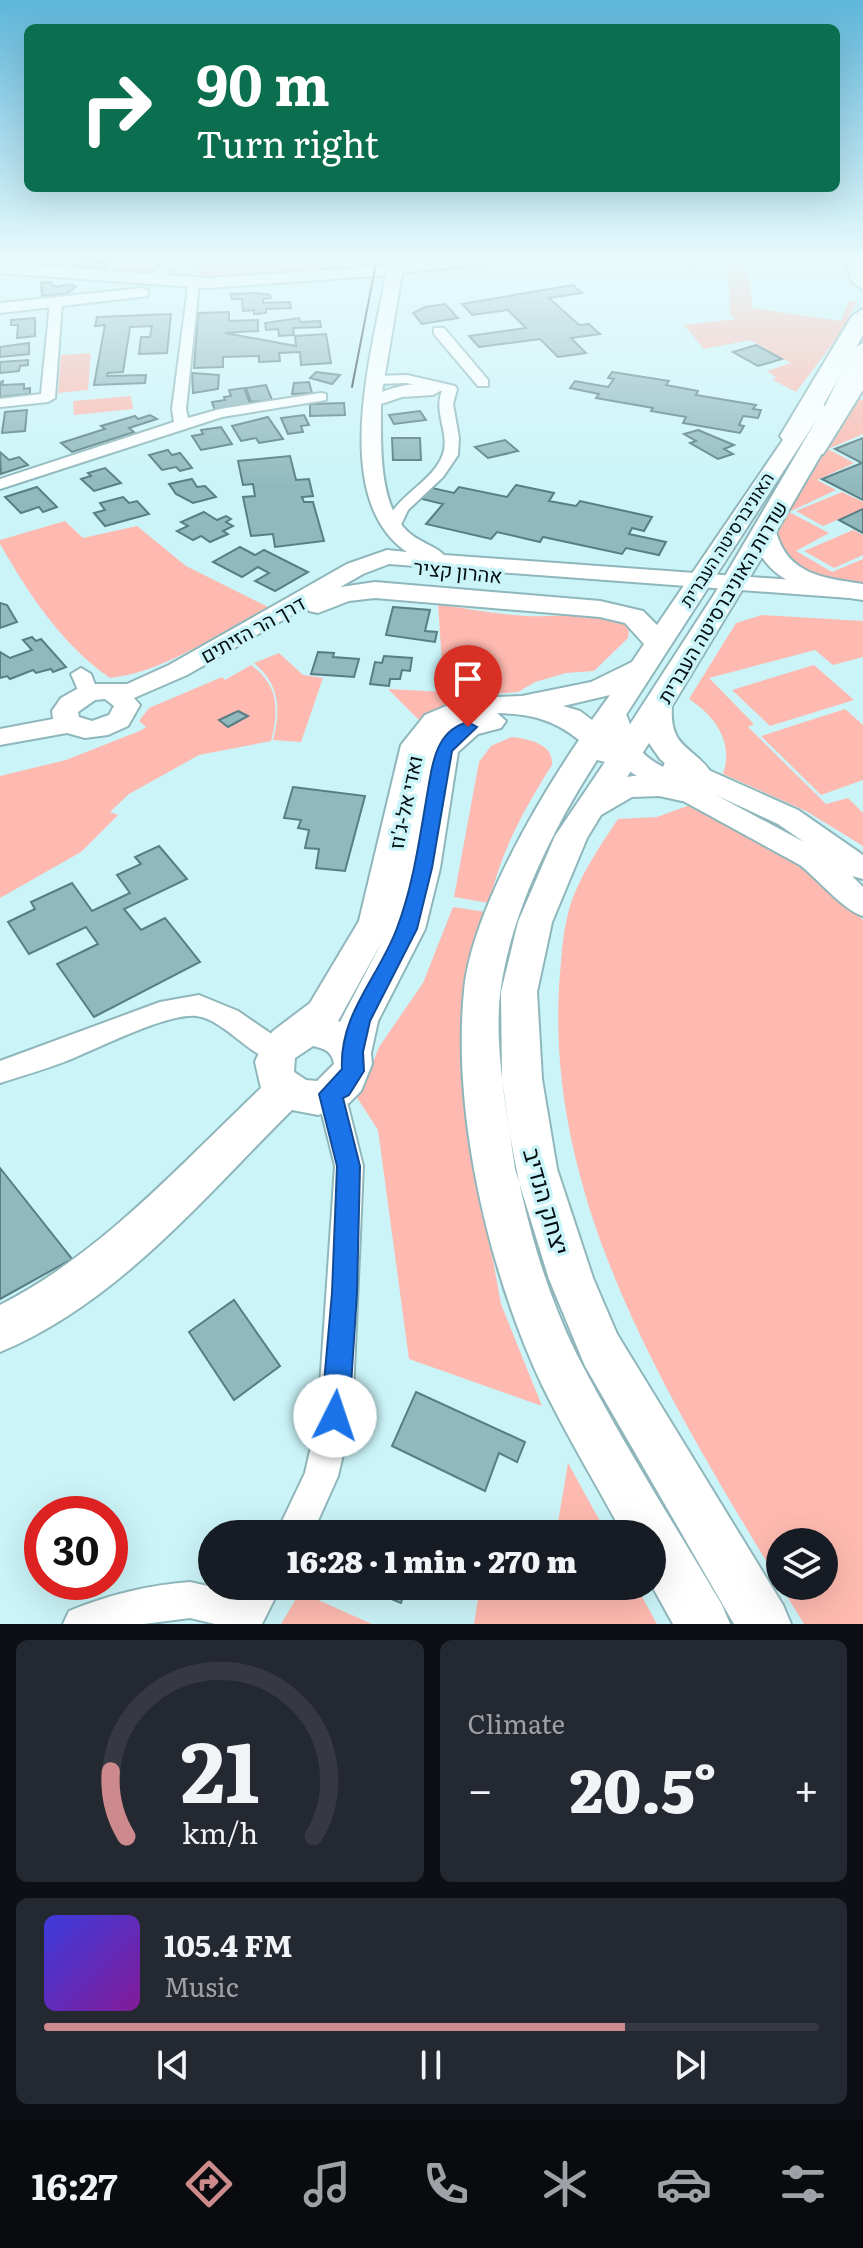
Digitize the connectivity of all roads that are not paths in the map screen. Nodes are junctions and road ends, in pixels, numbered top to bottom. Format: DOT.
graph roads {
  1 [pos="53,334"];
  2 [pos="185,334"];
  3 [pos="391,334"];
  4 [pos="441,334"];
  5 [pos="855,334"];
  6 [pos="863,347"];
  7 [pos="863,371"];
  8 [pos="479,378"];
  9 [pos="439,389"];
  10 [pos="381,391"];
  11 [pos="321,397"];
  12 [pos="0,403"];
  13 [pos="182,424"];
  14 [pos="804,442"];
  15 [pos="0,484"];
  16 [pos="764,531"];
  17 [pos="393,542"];
  18 [pos="695,586"];
  19 [pos="730,588"];
  20 [pos="863,592"];
  21 [pos="863,600"];
  22 [pos="318,605"];
  23 [pos="651,652"];
  24 [pos="121,699"];
  25 [pos="503,703"];
  26 [pos="652,714"];
  27 [pos="67,718"];
  28 [pos="0,727"];
  29 [pos="0,737"];
  30 [pos="606,748"];
  31 [pos="690,782"];
  32 [pos="571,836"];
  33 [pos="863,869"];
  34 [pos="863,905"];
  35 [pos="352,1052"];
  36 [pos="287,1059"];
  37 [pos="0,1072"];
  38 [pos="331,1094"];
  39 [pos="0,1329"];
  40 [pos="301,1520"];
  41 [pos="644,1520"];
  42 [pos="666,1559"];
  43 [pos="250,1608"];
  44 [pos="82,1624"];
  45 [pos="703,1624"];
  46 [pos="764,1624"];
  1 -- 12 [label="street"];
  2 -- 13 [label="street"];
  3 -- 10 [label="street"];
  4 -- 8 [label="street"];
  5 -- 14 [label="highway"];
  6 -- 14 [label="main road, האוניברסיטה העברית"];
  7 -- 14 [label="highway"];
  8 -- 9 [label="street"];
  8 -- 9 [label="street"];
  9 -- 10 [label="street"];
  9 -- 17 [label="street"];
  10 -- 17 [label="street"];
  11 -- 13 [label="street"];
  13 -- 15 [label="street"];
  14 -- 16 [label="main road, שדרות האוניברסיטה העברית"];
  14 -- 18 [label="main road, האוניברסיטה העברית"];
  16 -- 19 [label="main road, שדרות האוניברסיטה העברית"];
  16 -- 20 [label="main road"];
  17 -- 18 [label="street, אהרון קציר"];
  17 -- 18 [label="street, אהרון קציר"];
  17 -- 22 [label="street, דרך הר הזיתים"];
  17 -- 24 [label="street, דרך הר הזיתים"];
  18 -- 19 [label="street, אהרון קציר"];
  18 -- 23 [label="main road, האוניברסיטה העברית"];
  19 -- 20 [label="street, אהרון קציר"];
  19 -- 21 [label="street, אהרון קציר"];
  19 -- 26 [label="main road, שדרות האוניברסיטה העברית"];
  22 -- 23 [label="main road"];
  22 -- 24 [label="street, דרך הר הזיתים"];
  23 -- 25 [label="main road"];
  23 -- 30 [label="main road, האוניברסיטה העברית"];
  24 -- 27 [label="street"];
  24 -- 27 [label="street"];
  25 -- 30 [label="main road, ואדי אל-ג'וז"];
  25 -- 36 [label="main road, ואדי אל-ג'וז"];
  26 -- 30 [label="main road, שדרות האוניברסיטה העברית"];
  26 -- 31 [label="main road"];
  27 -- 28 [label="street"];
  27 -- 29 [label="street"];
  30 -- 31 [label="street"];
  30 -- 32 [label="main road, יצחק הנדיב"];
  30 -- 35 [label="main road, ואדי אל-ג'וז"];
  30 -- 41 [label="main road, יצחק הנדיב"];
  31 -- 32 [label="main road"];
  31 -- 33 [label="street"];
  31 -- 34 [label="street"];
  32 -- 46 [label="main road, יצחק הנדיב"];
  35 -- 36 [label="main road"];
  35 -- 38 [label="main road"];
  36 -- 37 [label="street"];
  36 -- 38 [label="main road"];
  36 -- 39 [label="main road, ואדי אל-ג'וז"];
  38 -- 40 [label="street"];
  42 -- 45 [label="main road, יצחק הנדיב"];
  43 -- 44 [label="street"];
}
